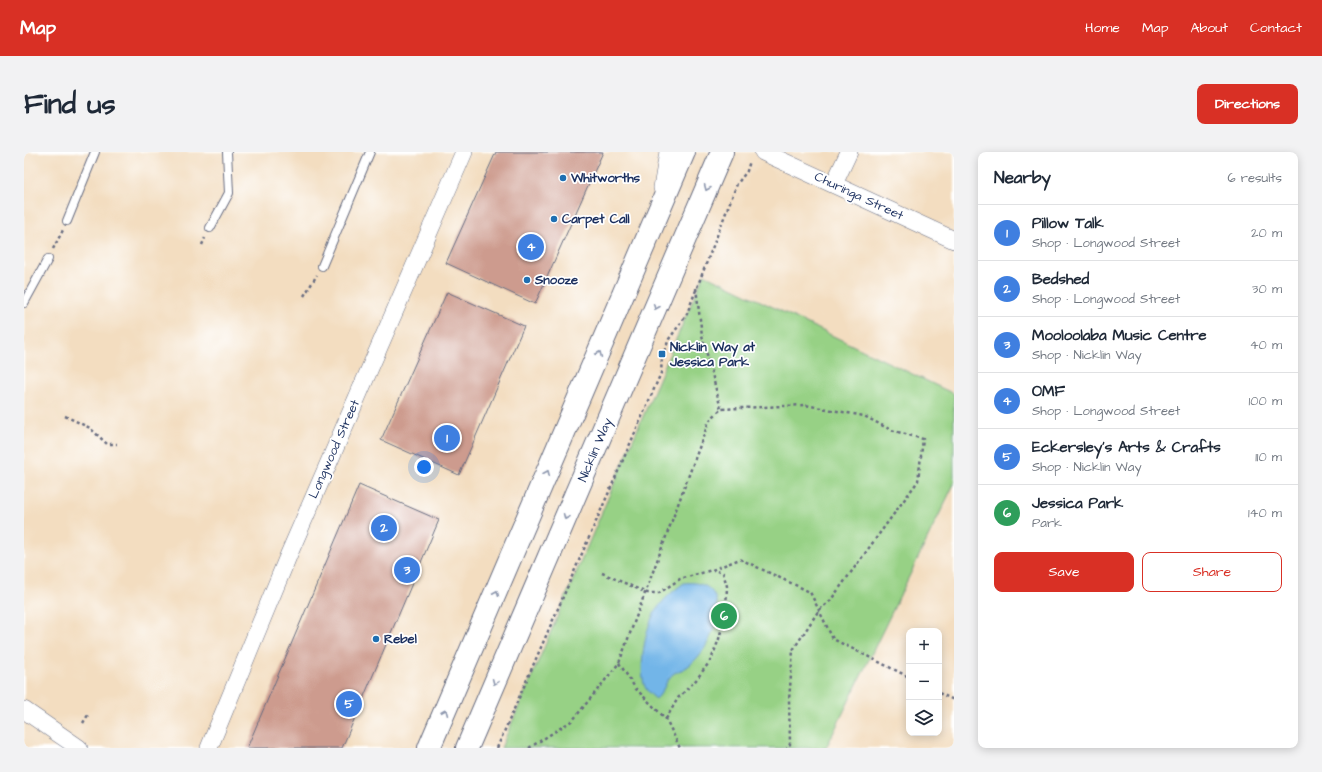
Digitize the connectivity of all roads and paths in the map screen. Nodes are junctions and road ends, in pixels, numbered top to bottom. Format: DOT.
graph roads {
  1 [pos="95,152"];
  2 [pos="227,152"];
  3 [pos="370,152"];
  4 [pos="464,152"];
  5 [pos="668,152"];
  6 [pos="684,152"];
  7 [pos="722,152"];
  8 [pos="763,152"];
  9 [pos="849,152"];
  10 [pos="748,166"];
  11 [pos="834,184"];
  12 [pos="659,212"];
  13 [pos="67,221"];
  14 [pos="210,228"];
  15 [pos="954,240"];
  16 [pos="48,259"];
  17 [pos="322,266"];
  18 [pos="696,288"];
  19 [pos="304,296"];
  20 [pos="24,303"];
  21 [pos="721,409"];
  22 [pos="66,416"];
  23 [pos="117,444"];
  24 [pos="712,570"];
  25 [pos="602,574"];
  26 [pos="647,593"];
  27 [pos="819,610"];
  28 [pos="619,663"];
  29 [pos="906,676"];
  30 [pos="942,694"];
  31 [pos="954,700"];
  32 [pos="24,710"];
  33 [pos="88,715"];
  34 [pos="666,719"];
  35 [pos="83,723"];
  36 [pos="68,745"];
  37 [pos="209,748"];
  38 [pos="429,748"];
  39 [pos="467,748"];
  40 [pos="497,748"];
  41 [pos="529,748"];
  42 [pos="680,748"];
  43 [pos="787,748"];
  1 -- 13 [label="lane"];
  2 -- 14 [label="lane"];
  3 -- 17 [label="lane"];
  4 -- 37 [label="street, Longwood Street"];
  5 -- 12 [label="street"];
  6 -- 12 [label="highway"];
  7 -- 39 [label="highway, Nicklin Way, one-way"];
  8 -- 11 [label="street, Churinga Street"];
  9 -- 11 [label="street"];
  10 -- 18 [label="path"];
  11 -- 15 [label="street, Churinga Street"];
  38 -- 12 [label="highway, one-way"];
  13 -- 16 [label="path"];
  16 -- 20 [label="lane"];
  17 -- 19 [label="path"];
  18 -- 21 [label="path"];
  18 -- 40 [label="path"];
  21 -- 26 [label="path"];
  21 -- 27 [label="path"];
  22 -- 23 [label="path"];
  24 -- 26 [label="path"];
  24 -- 27 [label="path"];
  24 -- 34 [label="path"];
  25 -- 26 [label="path"];
  26 -- 28 [label="path"];
  27 -- 29 [label="path"];
  27 -- 43 [label="path"];
  28 -- 34 [label="path"];
  28 -- 41 [label="path"];
  30 -- 31 [label="path"];
  32 -- 36 [label="street"];
  33 -- 35 [label="path"];
  34 -- 42 [label="path"];
}
